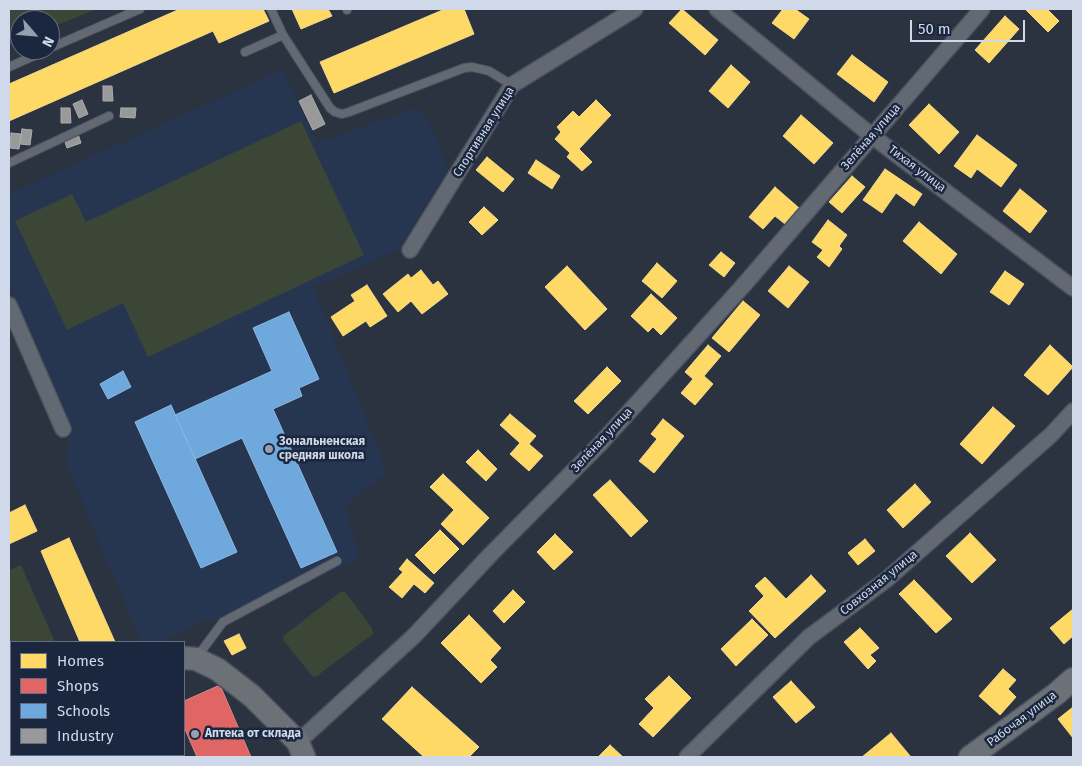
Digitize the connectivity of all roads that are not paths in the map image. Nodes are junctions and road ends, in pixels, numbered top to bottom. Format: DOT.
graph roads {
  1 [pos="140,9"];
  2 [pos="271,9"];
  3 [pos="635,9"];
  4 [pos="717,9"];
  5 [pos="982,9"];
  6 [pos="284,35"];
  7 [pos="60,44"];
  8 [pos="245,52"];
  9 [pos="24,60"];
  10 [pos="9,67"];
  11 [pos="512,85"];
  12 [pos="109,116"];
  13 [pos="872,136"];
  14 [pos="9,163"];
  15 [pos="410,250"];
  16 [pos="1073,288"];
  17 [pos="9,305"];
  18 [pos="1073,411"];
  19 [pos="63,429"];
  20 [pos="337,561"];
  21 [pos="190,658"];
  22 [pos="1073,679"];
  23 [pos="301,750"];
  24 [pos="687,757"];
  25 [pos="970,757"];
  1 -- 7 [label="lane"];
  2 -- 6 [label="lane"];
  3 -- 11 [label="street, Спортивная улица"];
  4 -- 13 [label="street, Тихая улица"];
  5 -- 13 [label="street, Зелёная улица"];
  6 -- 8 [label="lane"];
  6 -- 11 [label="lane"];
  9 -- 10 [label="lane"];
  11 -- 15 [label="street, Спортивная улица"];
  12 -- 14 [label="lane"];
  13 -- 16 [label="street, Тихая улица"];
  13 -- 23 [label="street, Зелёная улица"];
  17 -- 19 [label="street"];
  18 -- 24 [label="street, Совхозная улица"];
  20 -- 21 [label="lane"];
  21 -- 23 [label="street, Зелёная улица"];
  22 -- 25 [label="street, Рабочая улица"];
}
